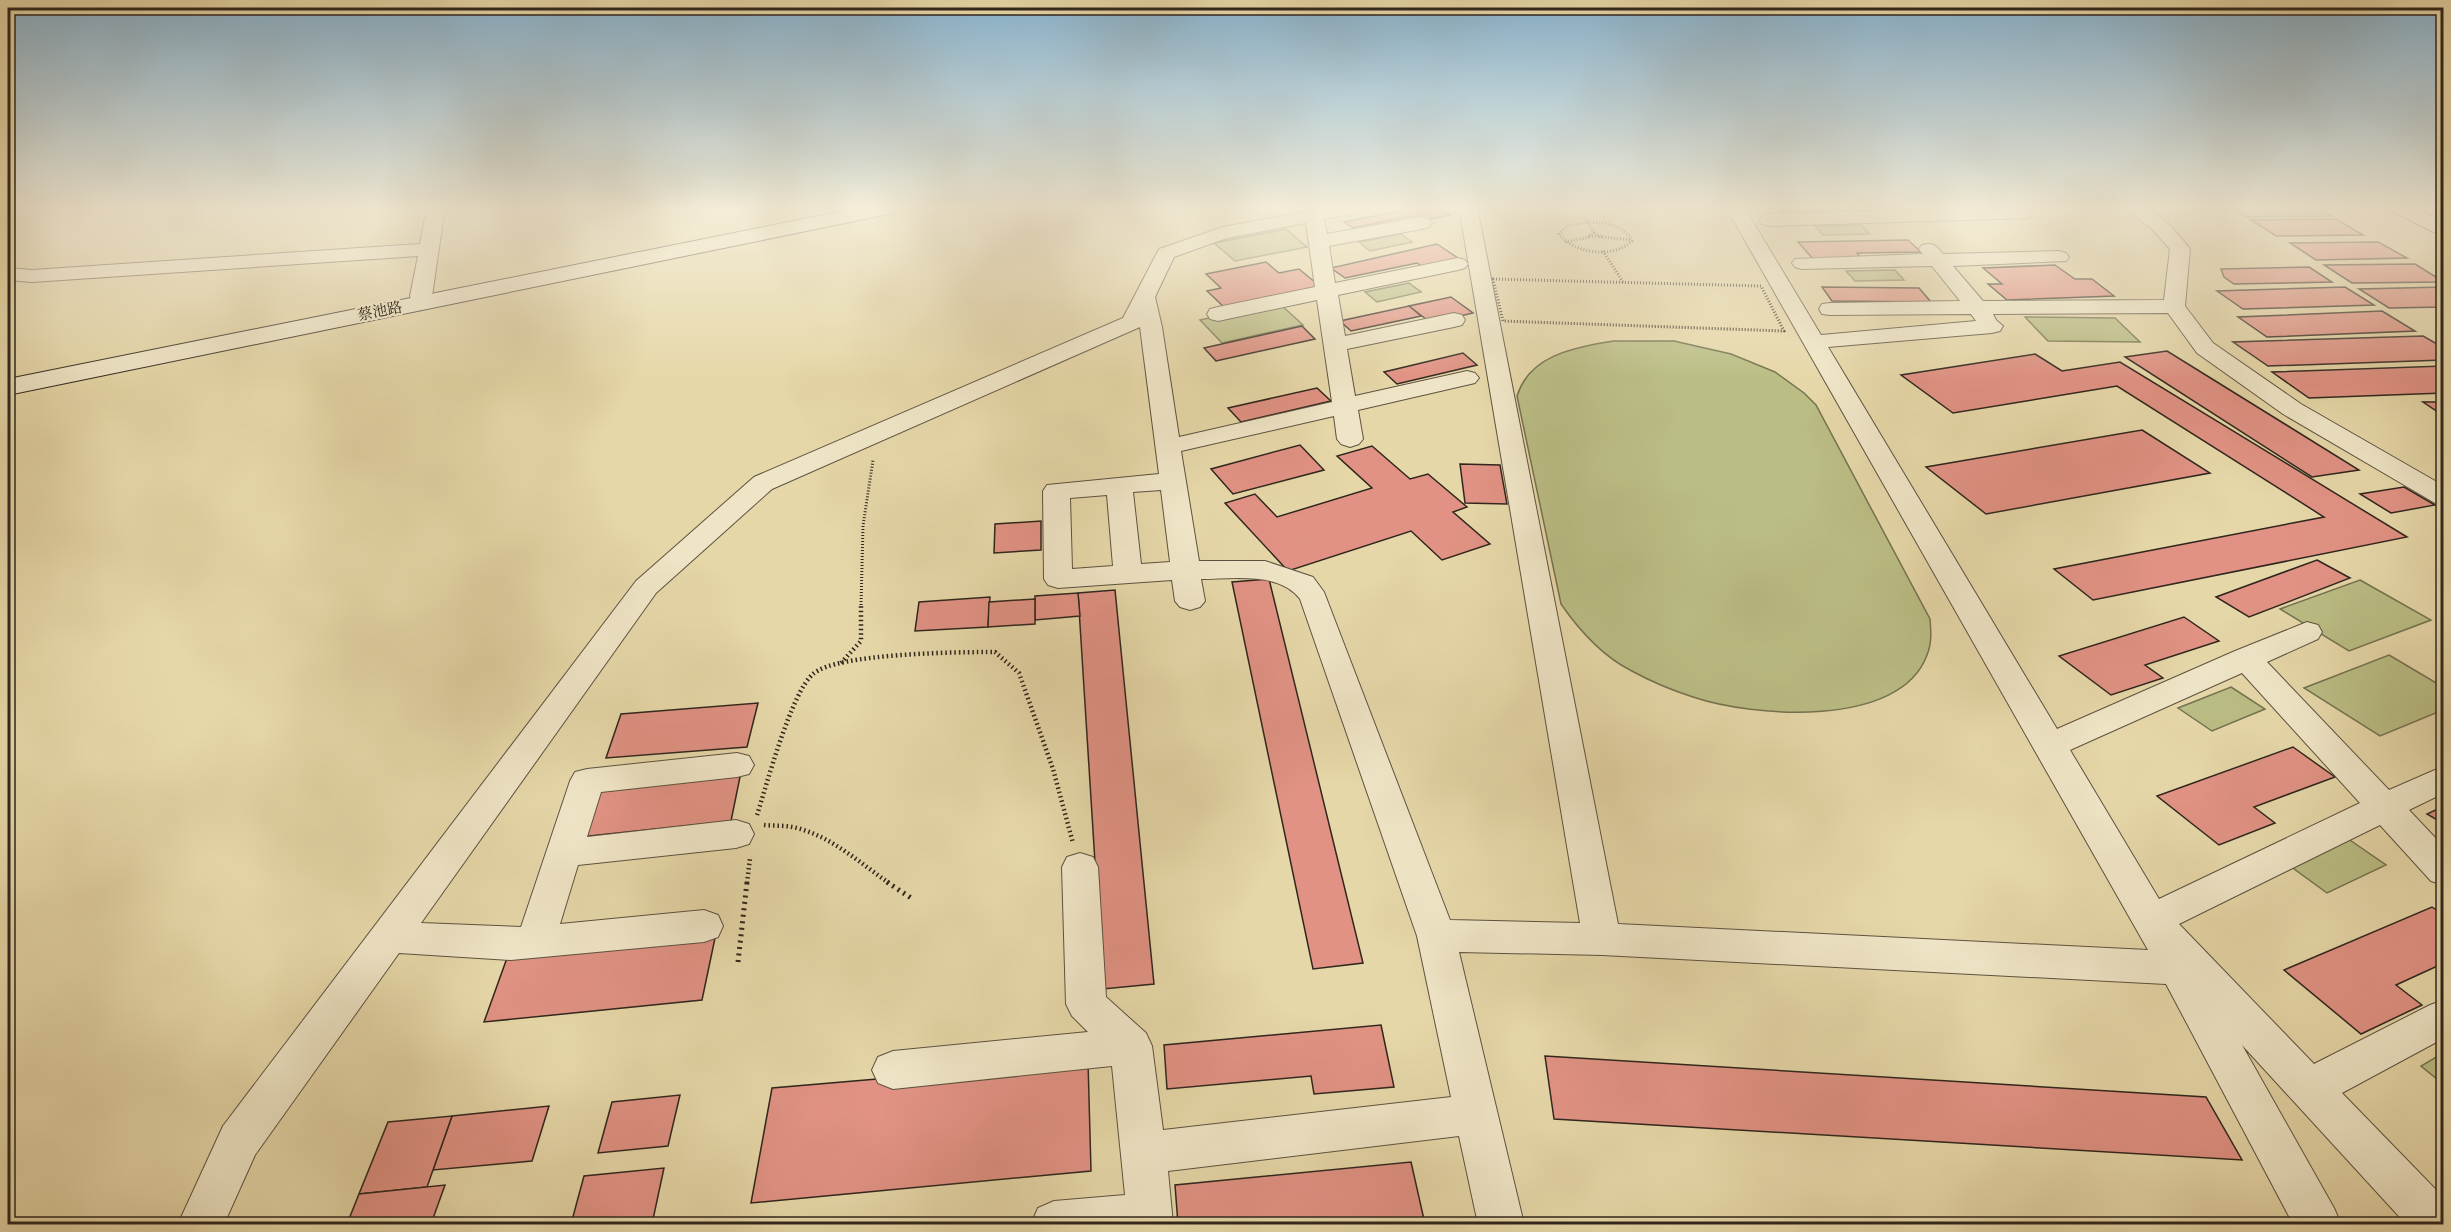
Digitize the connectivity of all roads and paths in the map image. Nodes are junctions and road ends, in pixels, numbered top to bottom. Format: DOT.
graph roads {
  1 [pos="201,264"];
  2 [pos="427,264"];
  3 [pos="590,264"];
  4 [pos="602,264"];
  5 [pos="1160,264"];
  6 [pos="1322,264"];
  7 [pos="1456,264"];
  8 [pos="1479,264"];
  9 [pos="1612,264"];
  10 [pos="1769,264"];
  11 [pos="1942,264"];
  12 [pos="2178,264"];
  13 [pos="8,274"];
  14 [pos="1623,282"];
  15 [pos="1326,291"];
  16 [pos="1144,296"];
  17 [pos="422,300"];
  18 [pos="2174,306"];
  19 [pos="1977,308"];
  20 [pos="1830,309"];
  21 [pos="1218,314"];
  22 [pos="1454,320"];
  23 [pos="1814,342"];
  24 [pos="1335,345"];
  25 [pos="1467,378"];
  26 [pos="8,380"];
  27 [pos="8,387"];
  28 [pos="1344,406"];
  29 [pos="1350,439"];
  30 [pos="1167,447"];
  31 [pos="876,452"];
  32 [pos="1172,481"];
  33 [pos="1119,486"];
  34 [pos="2444,497"];
  35 [pos="1128,574"];
  36 [pos="1187,585"];
  37 [pos="2307,632"];
  38 [pos="2246,658"];
  39 [pos="840,663"];
  40 [pos="2049,746"];
  41 [pos="737,765"];
  42 [pos="2444,778"];
  43 [pos="2384,805"];
  44 [pos="744,840"];
  45 [pos="564,854"];
  46 [pos="1080,867"];
  47 [pos="2444,871"];
  48 [pos="911,898"];
  49 [pos="2151,920"];
  50 [pos="704,926"];
  51 [pos="1436,936"];
  52 [pos="389,937"];
  53 [pos="1602,939"];
  54 [pos="535,942"];
  55 [pos="738,962"];
  56 [pos="2178,968"];
  57 [pos="2444,1017"];
  58 [pos="1131,1046"];
  59 [pos="893,1070"];
  60 [pos="2310,1088"];
  61 [pos="1476,1114"];
  62 [pos="1144,1153"];
  63 [pos="1150,1220"];
  64 [pos="201,1224"];
  65 [pos="1054,1224"];
  66 [pos="1501,1224"];
  67 [pos="2318,1224"];
  68 [pos="2437,1224"];
  1 -- 13 [label="street"];
  2 -- 17 [label="street"];
  3 -- 17 [label="street, 蔡池路"];
  4 -- 17 [label="street, 蔡池路"];
  5 -- 16 [label="street"];
  6 -- 15 [label="street"];
  7 -- 15 [label="street"];
  8 -- 53 [label="street"];
  9 -- 14 [label="path"];
  10 -- 23 [label="street"];
  11 -- 19 [label="street"];
  12 -- 18 [label="street"];
  14 -- 14 [label="path"];
  15 -- 21 [label="street"];
  15 -- 24 [label="street"];
  16 -- 30 [label="street"];
  16 -- 52 [label="street"];
  17 -- 26 [label="street, 蔡池路"];
  17 -- 27 [label="street, 蔡池路"];
  18 -- 19 [label="street"];
  18 -- 34 [label="street"];
  19 -- 20 [label="street"];
  19 -- 23 [label="street"];
  22 -- 24 [label="street"];
  23 -- 40 [label="street"];
  24 -- 28 [label="street"];
  25 -- 28 [label="street"];
  28 -- 29 [label="street"];
  28 -- 30 [label="street"];
  30 -- 32 [label="street"];
  31 -- 39 [label="path"];
  32 -- 33 [label="street"];
  32 -- 36 [label="street"];
  33 -- 35 [label="street"];
  33 -- 35 [label="street"];
  35 -- 36 [label="street"];
  36 -- 51 [label="street"];
  37 -- 38 [label="street"];
  38 -- 40 [label="street"];
  38 -- 43 [label="street"];
  39 -- 46 [label="path"];
  39 -- 48 [label="path"];
  40 -- 49 [label="street"];
  41 -- 45 [label="street"];
  42 -- 43 [label="street"];
  43 -- 47 [label="street"];
  43 -- 49 [label="street"];
  44 -- 45 [label="street"];
  44 -- 55 [label="path"];
  45 -- 54 [label="street"];
  46 -- 58 [label="street"];
  49 -- 56 [label="street"];
  49 -- 60 [label="street"];
  50 -- 54 [label="street"];
  51 -- 53 [label="street"];
  51 -- 61 [label="street"];
  52 -- 54 [label="street"];
  52 -- 64 [label="street"];
  53 -- 56 [label="street"];
  56 -- 67 [label="street"];
  57 -- 60 [label="street"];
  58 -- 59 [label="street"];
  58 -- 62 [label="street"];
  60 -- 68 [label="street"];
  61 -- 62 [label="street"];
  61 -- 66 [label="street"];
  62 -- 63 [label="street"];
  63 -- 65 [label="street"];
}
